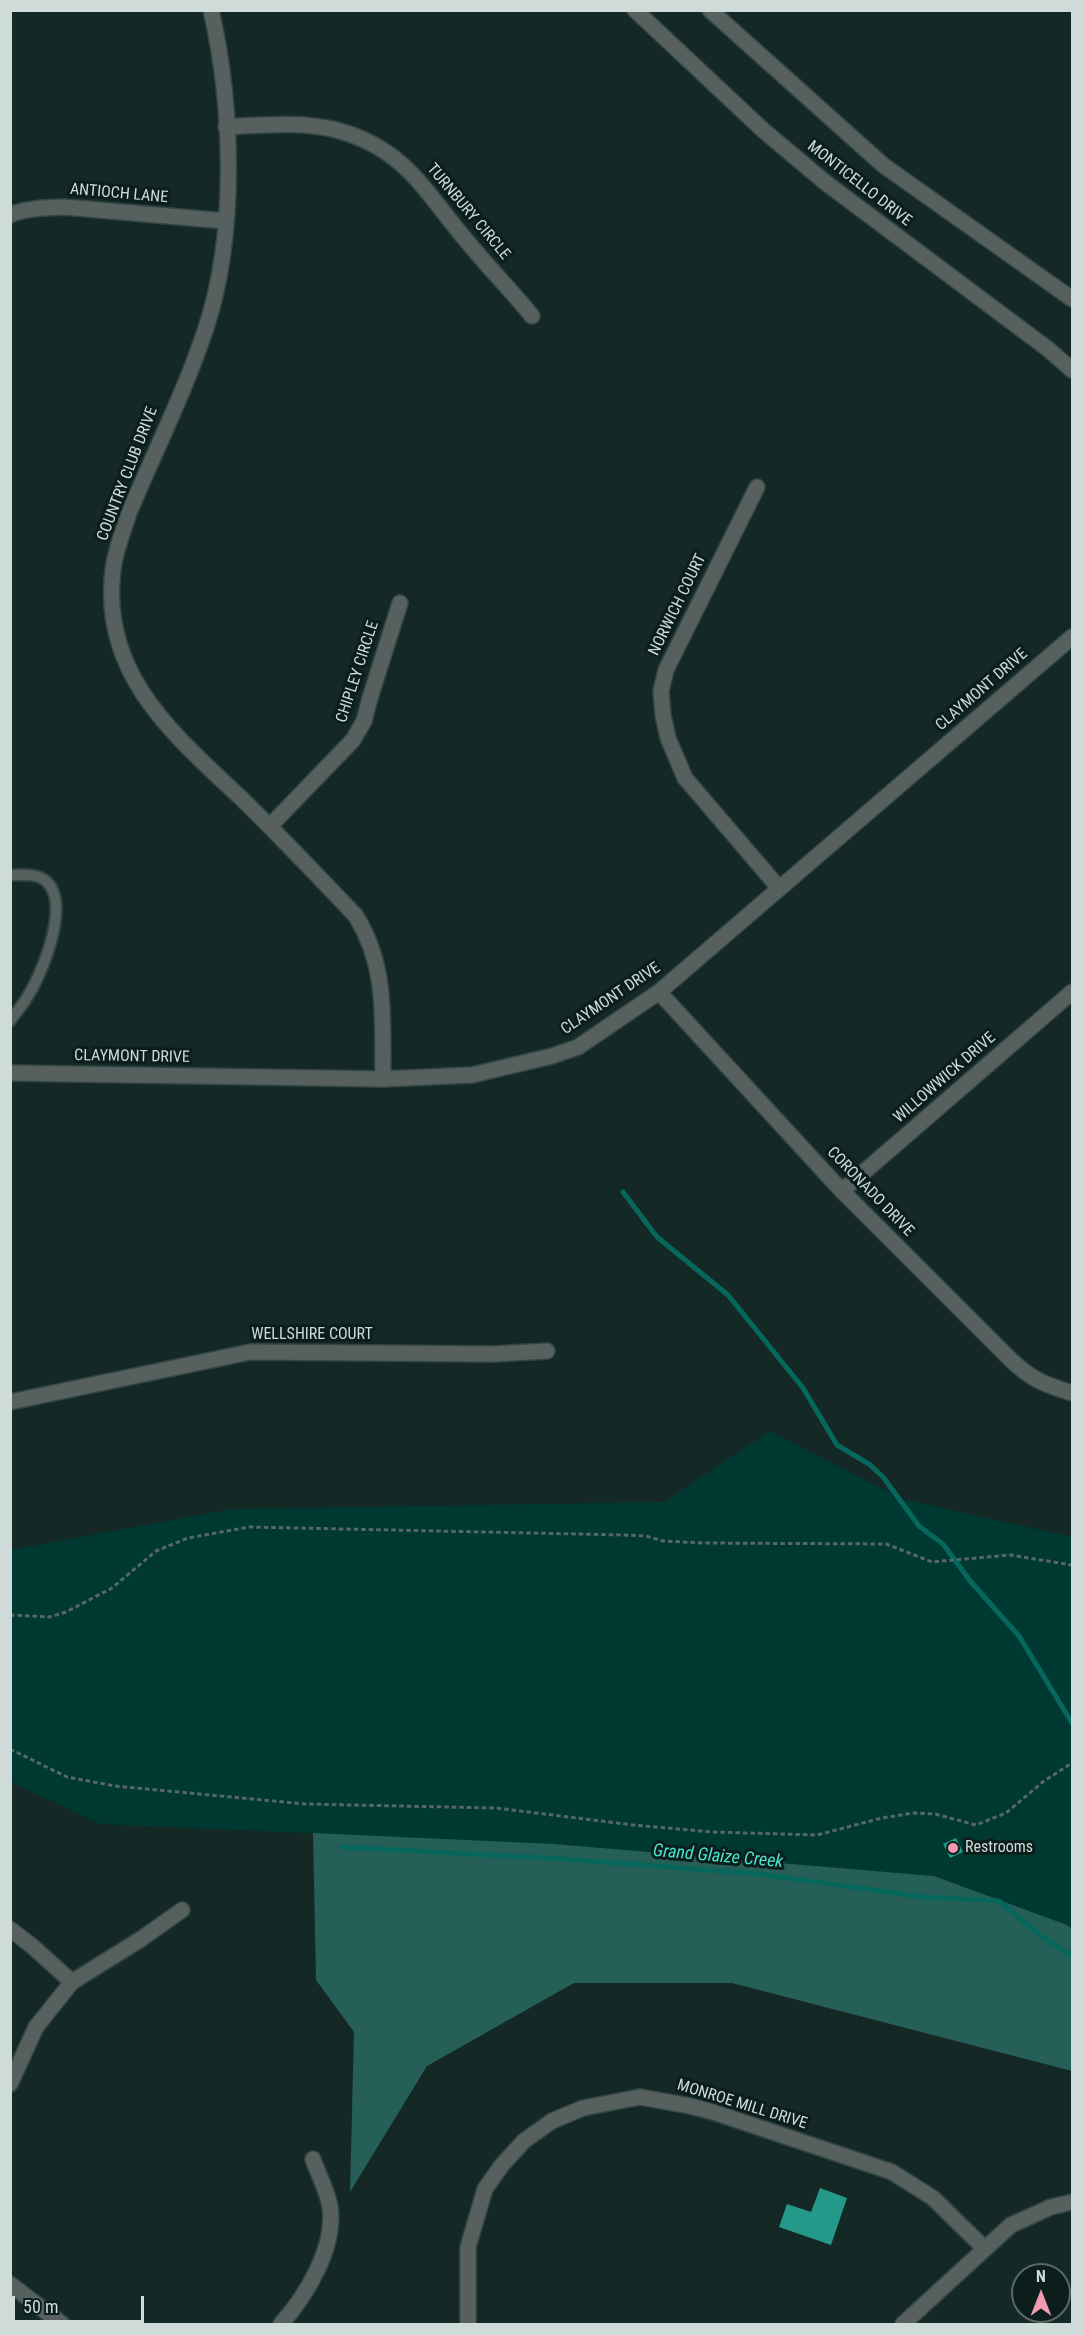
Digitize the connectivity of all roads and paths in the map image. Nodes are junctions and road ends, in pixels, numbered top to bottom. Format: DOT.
graph roads {
  1 [pos="211,10"];
  2 [pos="635,10"];
  3 [pos="710,10"];
  4 [pos="226,127"];
  5 [pos="10,215"];
  6 [pos="226,221"];
  7 [pos="1072,299"];
  8 [pos="532,316"];
  9 [pos="1072,370"];
  10 [pos="757,487"];
  11 [pos="400,603"];
  12 [pos="1072,637"];
  13 [pos="270,826"];
  14 [pos="10,875"];
  15 [pos="780,888"];
  16 [pos="1072,992"];
  17 [pos="659,993"];
  18 [pos="10,1021"];
  19 [pos="10,1073"];
  20 [pos="383,1079"];
  21 [pos="842,1191"];
  22 [pos="547,1350"];
  23 [pos="1072,1393"];
  24 [pos="10,1402"];
  25 [pos="1072,1565"];
  26 [pos="10,1615"];
  27 [pos="10,1749"];
  28 [pos="1072,1763"];
  29 [pos="182,1910"];
  30 [pos="10,1929"];
  31 [pos="72,1982"];
  32 [pos="10,2084"];
  33 [pos="313,2159"];
  34 [pos="1072,2202"];
  35 [pos="984,2248"];
  36 [pos="15,2288"];
  37 [pos="62,2325"];
  38 [pos="281,2325"];
  39 [pos="468,2325"];
  40 [pos="903,2325"];
  1 -- 4 [label="street, COUNTRY CLUB DRIVE"];
  2 -- 9 [label="street, MONTICELLO DRIVE"];
  3 -- 7 [label="street, MONTICELLO DRIVE"];
  4 -- 6 [label="street, COUNTRY CLUB DRIVE"];
  4 -- 8 [label="street, TURNBURY CIRCLE"];
  5 -- 6 [label="street, ANTIOCH LANE"];
  6 -- 13 [label="street, COUNTRY CLUB DRIVE"];
  10 -- 15 [label="street, NORWICH COURT"];
  11 -- 13 [label="street, CHIPLEY CIRCLE"];
  12 -- 15 [label="street, CLAYMONT DRIVE"];
  13 -- 20 [label="street, COUNTRY CLUB DRIVE"];
  14 -- 18 [label="lane"];
  15 -- 17 [label="street, CLAYMONT DRIVE"];
  16 -- 21 [label="street, WILLOWWICK DRIVE"];
  17 -- 20 [label="street, CLAYMONT DRIVE"];
  17 -- 21 [label="street, CORONADO DRIVE"];
  19 -- 20 [label="street, CLAYMONT DRIVE"];
  21 -- 23 [label="street, CORONADO DRIVE"];
  22 -- 24 [label="street, WELLSHIRE COURT"];
  25 -- 26 [label="path"];
  27 -- 28 [label="path"];
  29 -- 31 [label="street"];
  30 -- 31 [label="street"];
  31 -- 32 [label="street"];
  33 -- 38 [label="street"];
  34 -- 35 [label="street"];
  35 -- 39 [label="street, MONROE MILL DRIVE"];
  35 -- 40 [label="street"];
  36 -- 37 [label="street"];
}
